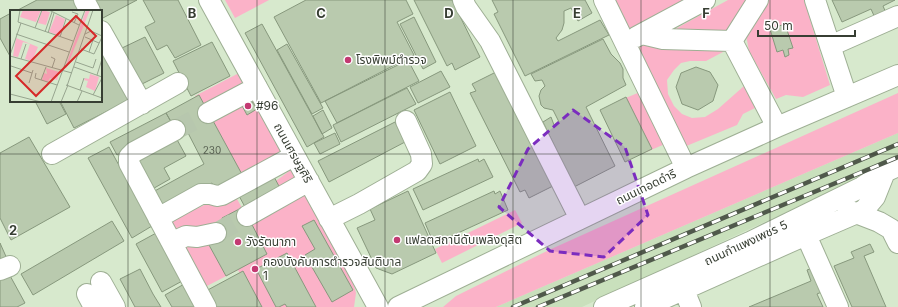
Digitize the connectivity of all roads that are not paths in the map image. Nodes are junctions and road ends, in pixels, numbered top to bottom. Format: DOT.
graph roads {
  1 [pos="84,0"];
  2 [pos="209,0"];
  3 [pos="604,0"];
  4 [pos="705,0"];
  5 [pos="758,0"];
  6 [pos="815,0"];
  7 [pos="470,2"];
  8 [pos="89,10"];
  9 [pos="898,16"];
  10 [pos="102,33"];
  11 [pos="633,39"];
  12 [pos="732,41"];
  13 [pos="830,46"];
  14 [pos="898,76"];
  15 [pos="178,83"];
  16 [pos="257,87"];
  17 [pos="847,97"];
  18 [pos="142,104"];
  19 [pos="208,113"];
  20 [pos="406,121"];
  21 [pos="777,127"];
  22 [pos="176,130"];
  23 [pos="52,154"];
  24 [pos="294,156"];
  25 [pos="686,168"];
  26 [pos="891,169"];
  27 [pos="308,181"];
  28 [pos="875,197"];
  29 [pos="830,203"];
  30 [pos="857,213"];
  31 [pos="247,216"];
  32 [pos="158,218"];
  33 [pos="329,219"];
  34 [pos="580,219"];
  35 [pos="216,233"];
  36 [pos="806,235"];
  37 [pos="895,236"];
  38 [pos="172,243"];
  39 [pos="94,294"];
  40 [pos="687,298"];
  41 [pos="115,307"];
  42 [pos="206,307"];
  43 [pos="378,307"];
  44 [pos="398,307"];
  45 [pos="604,307"];
  46 [pos="644,307"];
  47 [pos="838,307"];
  1 -- 8 [label="street"];
  2 -- 16 [label="street, ถนนเศรษฐศิริ"];
  3 -- 11 [label="street"];
  4 -- 11 [label="street"];
  5 -- 12 [label="street"];
  6 -- 13 [label="street"];
  7 -- 34 [label="street"];
  9 -- 13 [label="street"];
  10 -- 18 [label="street"];
  11 -- 12 [label="street"];
  11 -- 25 [label="street"];
  12 -- 21 [label="street"];
  13 -- 17 [label="street"];
  14 -- 17 [label="street, ถนนเทอดดำริ"];
  15 -- 18 [label="street"];
  16 -- 19 [label="street"];
  16 -- 24 [label="street, ถนนเศรษฐศิริ"];
  17 -- 21 [label="street, ถนนเทอดดำริ"];
  18 -- 23 [label="street"];
  20 -- 33 [label="street"];
  21 -- 25 [label="street, ถนนเทอดดำริ"];
  22 -- 32 [label="street"];
  24 -- 27 [label="street, ถนนเศรษฐศิริ"];
  24 -- 32 [label="street"];
  25 -- 34 [label="street, ถนนเทอดดำริ"];
  26 -- 28 [label="street, ถนนกำแพงเพชร 5"];
  26 -- 29 [label="street, ถนนกำแพงเพชร 5"];
  27 -- 31 [label="street"];
  27 -- 33 [label="street, ถนนเศรษฐศิริ"];
  28 -- 30 [label="street, ถนนกำแพงเพชร 5"];
  28 -- 37 [label="street"];
  29 -- 30 [label="street"];
  29 -- 45 [label="street, ถนนกำแพงเพชร 5"];
  30 -- 36 [label="street, ถนนกำแพงเพชร 5"];
  30 -- 37 [label="street"];
  32 -- 38 [label="street"];
  33 -- 43 [label="street, ถนนเศรษฐศิริ"];
  34 -- 44 [label="street, ถนนเทอดดำริ"];
  35 -- 38 [label="street"];
  36 -- 40 [label="street, ถนนกำแพงเพชร 5"];
  36 -- 47 [label="street"];
  38 -- 42 [label="street"];
  39 -- 41 [label="street"];
  40 -- 46 [label="street, ถนนกำแพงเพชร 5"];
}
